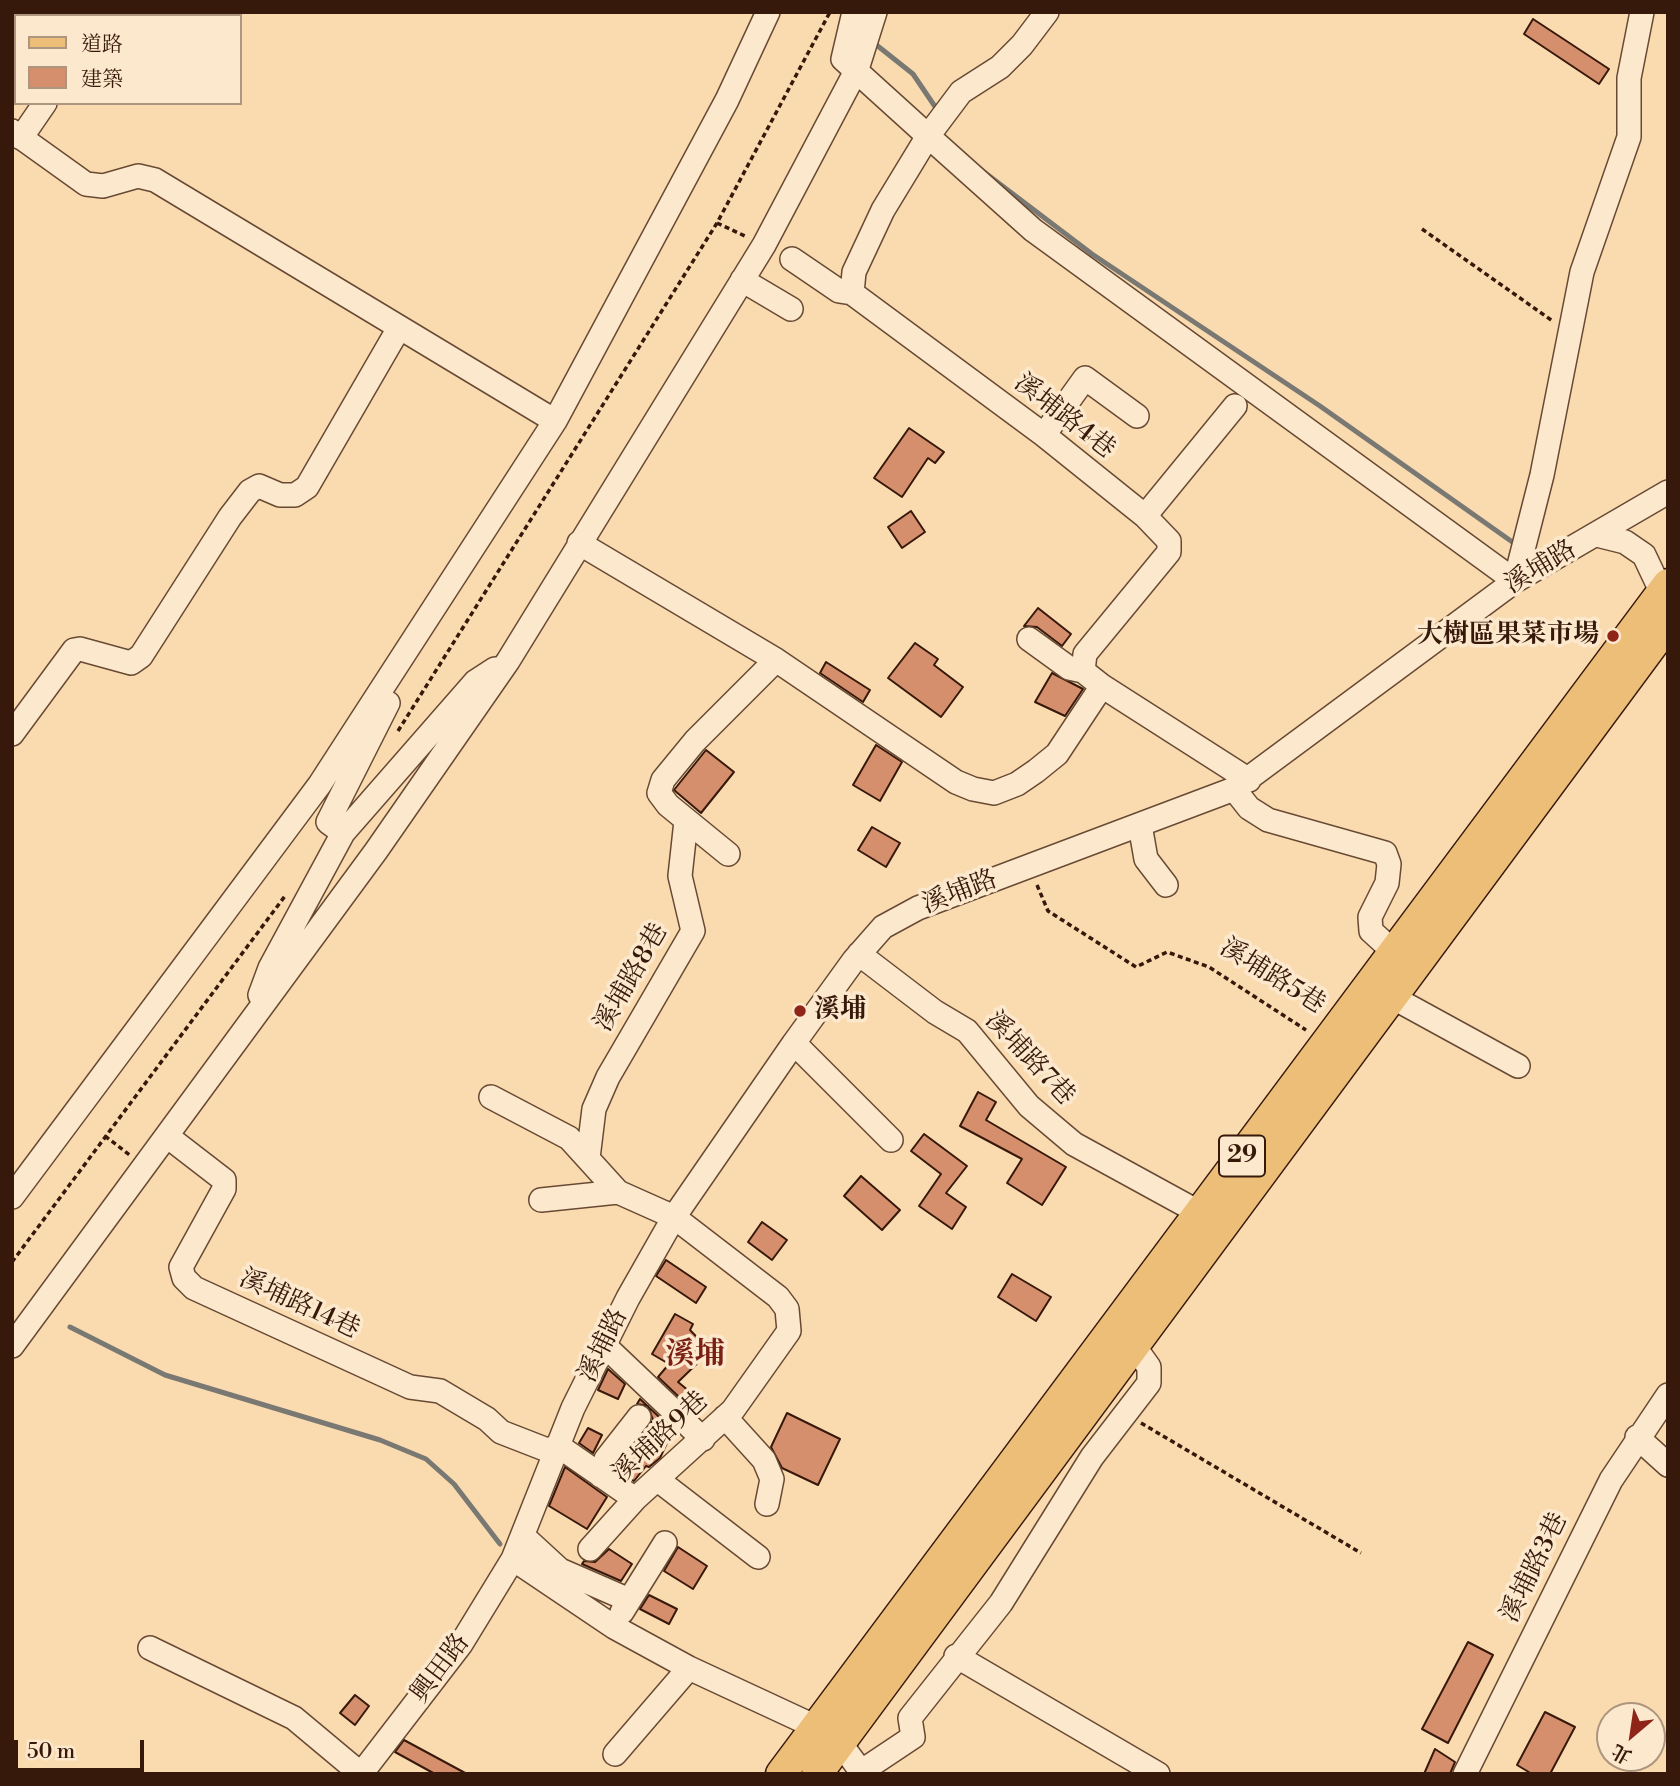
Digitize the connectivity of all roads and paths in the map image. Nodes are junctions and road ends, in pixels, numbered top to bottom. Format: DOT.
graph roads {
  1 [pos="768,12"];
  2 [pos="830,12"];
  3 [pos="854,12"];
  4 [pos="876,12"];
  5 [pos="1047,12"];
  6 [pos="1642,12"];
  7 [pos="857,69"];
  8 [pos="42,105"];
  9 [pos="17,135"];
  10 [pos="928,136"];
  11 [pos="717,223"];
  12 [pos="1422,229"];
  13 [pos="764,245"];
  14 [pos="792,259"];
  15 [pos="742,280"];
  16 [pos="852,293"];
  17 [pos="791,309"];
  18 [pos="399,328"];
  19 [pos="1570,334"];
  20 [pos="1235,406"];
  21 [pos="1137,416"];
  22 [pos="555,421"];
  23 [pos="1044,435"];
  24 [pos="1668,492"];
  25 [pos="1144,516"];
  26 [pos="1597,535"];
  27 [pos="579,543"];
  28 [pos="1515,581"];
  29 [pos="1665,589"];
  30 [pos="1668,624"];
  31 [pos="417,636"];
  32 [pos="1029,639"];
  33 [pos="776,660"];
  34 [pos="508,661"];
  35 [pos="1083,671"];
  36 [pos="1102,687"];
  37 [pos="12,734"];
  38 [pos="393,738"];
  39 [pos="1242,785"];
  40 [pos="686,821"];
  41 [pos="1140,825"];
  42 [pos="343,833"];
  43 [pos="728,854"];
  44 [pos="1029,866"];
  45 [pos="1166,884"];
  46 [pos="286,894"];
  47 [pos="1394,952"];
  48 [pos="859,954"];
  49 [pos="1392,997"];
  50 [pos="252,1018"];
  51 [pos="794,1043"];
  52 [pos="1326,1043"];
  53 [pos="1518,1066"];
  54 [pos="491,1097"];
  55 [pos="105,1136"];
  56 [pos="167,1136"];
  57 [pos="891,1140"];
  58 [pos="588,1158"];
  59 [pos="146,1167"];
  60 [pos="618,1192"];
  61 [pos="12,1197"];
  62 [pos="541,1200"];
  63 [pos="1200,1213"];
  64 [pos="674,1217"];
  65 [pos="12,1262"];
  66 [pos="604,1345"];
  67 [pos="12,1346"];
  68 [pos="1134,1346"];
  69 [pos="1668,1395"];
  70 [pos="1124,1413"];
  71 [pos="639,1417"];
  72 [pos="725,1417"];
  73 [pos="1637,1437"];
  74 [pos="704,1439"];
  75 [pos="556,1449"];
  76 [pos="1668,1465"];
  77 [pos="601,1476"];
  78 [pos="658,1480"];
  79 [pos="635,1499"];
  80 [pos="767,1504"];
  81 [pos="523,1536"];
  82 [pos="665,1543"];
  83 [pos="590,1549"];
  84 [pos="1361,1553"];
  85 [pos="758,1557"];
  86 [pos="513,1559"];
  87 [pos="621,1614"];
  88 [pos="150,1648"];
  89 [pos="957,1656"];
  90 [pos="689,1668"];
  91 [pos="828,1735"];
  92 [pos="615,1754"];
  93 [pos="862,1772"];
  94 [pos="361,1774"];
  95 [pos="781,1774"];
  96 [pos="817,1774"];
  97 [pos="1158,1774"];
  98 [pos="1465,1774"];
  1 -- 22 [label="street"];
  2 -- 11 [label="path"];
  3 -- 7 [label="street"];
  4 -- 7 [label="street"];
  5 -- 10 [label="street"];
  6 -- 19 [label="street"];
  7 -- 10 [label="street"];
  7 -- 13 [label="street"];
  8 -- 9 [label="street"];
  9 -- 18 [label="street"];
  10 -- 16 [label="street"];
  10 -- 28 [label="street"];
  11 -- 13 [label="path"];
  11 -- 38 [label="path"];
  12 -- 19 [label="path"];
  13 -- 15 [label="street"];
  14 -- 16 [label="street, 溪埔路4巷"];
  15 -- 17 [label="street"];
  15 -- 27 [label="street"];
  16 -- 23 [label="street, 溪埔路4巷"];
  18 -- 22 [label="street"];
  18 -- 37 [label="street"];
  19 -- 28 [label="street"];
  20 -- 25 [label="street"];
  21 -- 23 [label="street"];
  22 -- 31 [label="street"];
  23 -- 25 [label="street, 溪埔路4巷"];
  24 -- 26 [label="street, 溪埔路"];
  25 -- 35 [label="street, 溪埔路4巷"];
  26 -- 28 [label="street, 溪埔路"];
  26 -- 29 [label="street"];
  27 -- 33 [label="street"];
  27 -- 34 [label="street"];
  28 -- 39 [label="street, 溪埔路"];
  29 -- 47 [label="main road, 29"];
  30 -- 49 [label="main road, 29"];
  31 -- 42 [label="street"];
  31 -- 61 [label="street"];
  32 -- 35 [label="street"];
  33 -- 36 [label="street"];
  33 -- 40 [label="street"];
  34 -- 42 [label="street"];
  34 -- 50 [label="street"];
  35 -- 36 [label="street"];
  36 -- 39 [label="street"];
  39 -- 41 [label="street, 溪埔路"];
  39 -- 47 [label="street"];
  40 -- 43 [label="street"];
  40 -- 58 [label="street, 溪埔路8巷"];
  41 -- 44 [label="street, 溪埔路"];
  41 -- 45 [label="street"];
  42 -- 50 [label="street"];
  44 -- 48 [label="street, 溪埔路"];
  44 -- 52 [label="path, 溪埔路5巷"];
  46 -- 55 [label="path"];
  47 -- 52 [label="main road, 29"];
  48 -- 51 [label="street, 溪埔路"];
  48 -- 63 [label="street, 溪埔路7巷"];
  49 -- 53 [label="street"];
  49 -- 68 [label="main road, 29"];
  50 -- 56 [label="street"];
  51 -- 57 [label="street"];
  51 -- 64 [label="street, 溪埔路"];
  52 -- 63 [label="main road, 29"];
  54 -- 58 [label="street"];
  55 -- 59 [label="path"];
  55 -- 65 [label="path"];
  56 -- 59 [label="street"];
  56 -- 75 [label="street, 溪埔路14巷"];
  58 -- 60 [label="street"];
  59 -- 67 [label="street"];
  60 -- 62 [label="street"];
  60 -- 64 [label="street, 溪埔路9巷"];
  63 -- 91 [label="main road, 29"];
  64 -- 66 [label="street, 溪埔路"];
  64 -- 72 [label="street, 溪埔路9巷"];
  66 -- 74 [label="street"];
  66 -- 75 [label="street, 溪埔路"];
  68 -- 70 [label="street"];
  68 -- 91 [label="main road, 29"];
  69 -- 73 [label="street, 溪埔路3巷"];
  70 -- 84 [label="path"];
  70 -- 89 [label="street"];
  71 -- 77 [label="street"];
  72 -- 74 [label="street, 溪埔路9巷"];
  72 -- 80 [label="street"];
  73 -- 76 [label="street"];
  73 -- 98 [label="street, 溪埔路3巷"];
  74 -- 78 [label="street, 溪埔路9巷"];
  75 -- 77 [label="street"];
  75 -- 81 [label="street, 溪埔路"];
  77 -- 79 [label="street"];
  78 -- 79 [label="street, 溪埔路9巷"];
  78 -- 85 [label="street"];
  79 -- 83 [label="street, 溪埔路9巷"];
  81 -- 86 [label="street, 溪埔路"];
  81 -- 87 [label="street"];
  82 -- 87 [label="street"];
  86 -- 87 [label="street"];
  86 -- 94 [label="street, 興田路"];
  87 -- 90 [label="street"];
  88 -- 94 [label="street"];
  89 -- 93 [label="street"];
  89 -- 97 [label="street"];
  90 -- 91 [label="street"];
  90 -- 92 [label="street"];
  91 -- 93 [label="street"];
  91 -- 95 [label="main road, 29"];
  91 -- 96 [label="main road, 29"];
}
